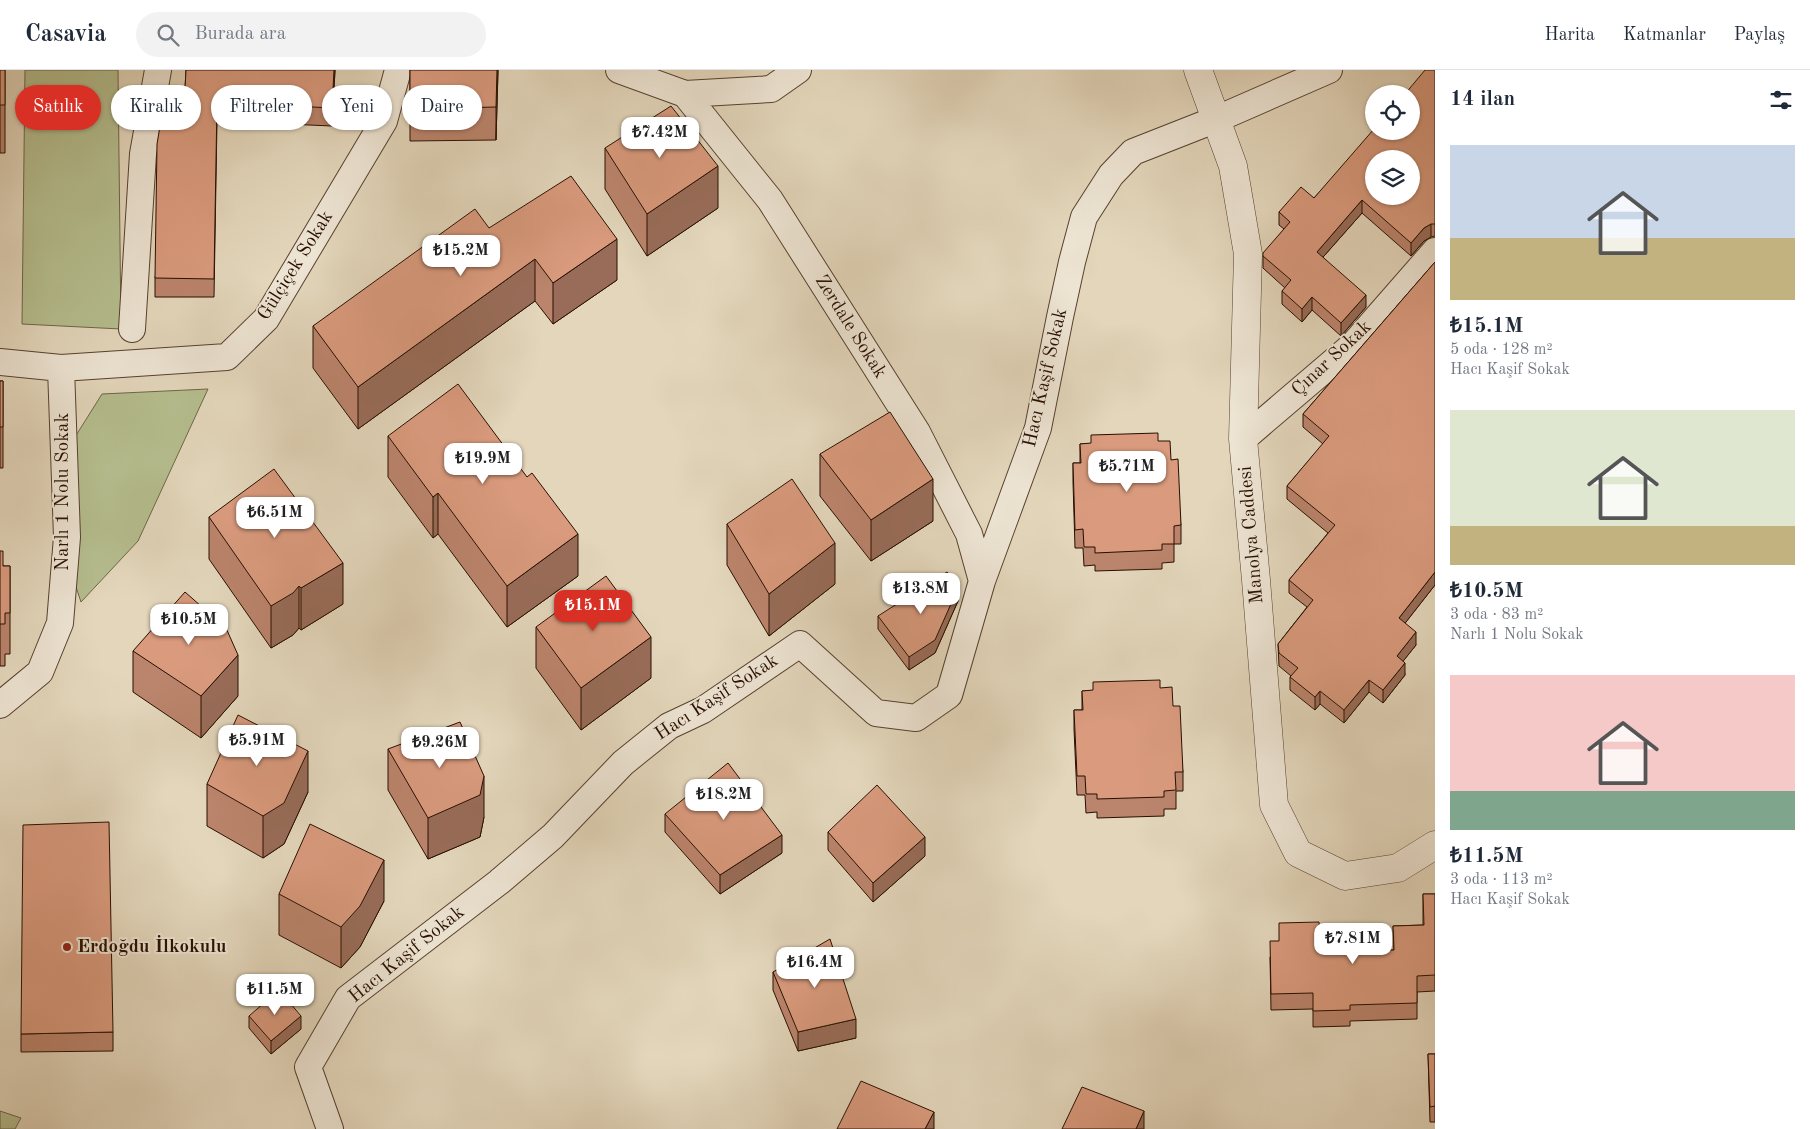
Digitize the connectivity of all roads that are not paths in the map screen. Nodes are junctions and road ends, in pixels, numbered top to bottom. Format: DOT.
graph roads {
  1 [pos="158,70"];
  2 [pos="398,70"];
  3 [pos="619,70"];
  4 [pos="798,70"];
  5 [pos="1198,70"];
  6 [pos="1329,70"];
  7 [pos="685,94"];
  8 [pos="1217,119"];
  9 [pos="1435,251"];
  10 [pos="132,329"];
  11 [pos="0,362"];
  12 [pos="61,368"];
  13 [pos="1243,439"];
  14 [pos="982,581"];
  15 [pos="0,705"];
  16 [pos="1435,845"];
  17 [pos="330,1129"];
  1 -- 10 [label="street"];
  2 -- 12 [label="street, Gülçiçek Sokak"];
  3 -- 7 [label="street"];
  4 -- 7 [label="street"];
  5 -- 8 [label="street, Manolya Caddesi"];
  6 -- 8 [label="street, Hacı Kaşif Sokak"];
  7 -- 14 [label="street, Zerdale Sokak"];
  8 -- 13 [label="street, Manolya Caddesi"];
  8 -- 14 [label="street, Hacı Kaşif Sokak"];
  9 -- 13 [label="street, Çınar Sokak"];
  11 -- 12 [label="street, Gülçiçek Sokak"];
  12 -- 15 [label="street, Narlı 1 Nolu Sokak"];
  13 -- 16 [label="street, Manolya Caddesi"];
  14 -- 17 [label="street, Hacı Kaşif Sokak"];
}
